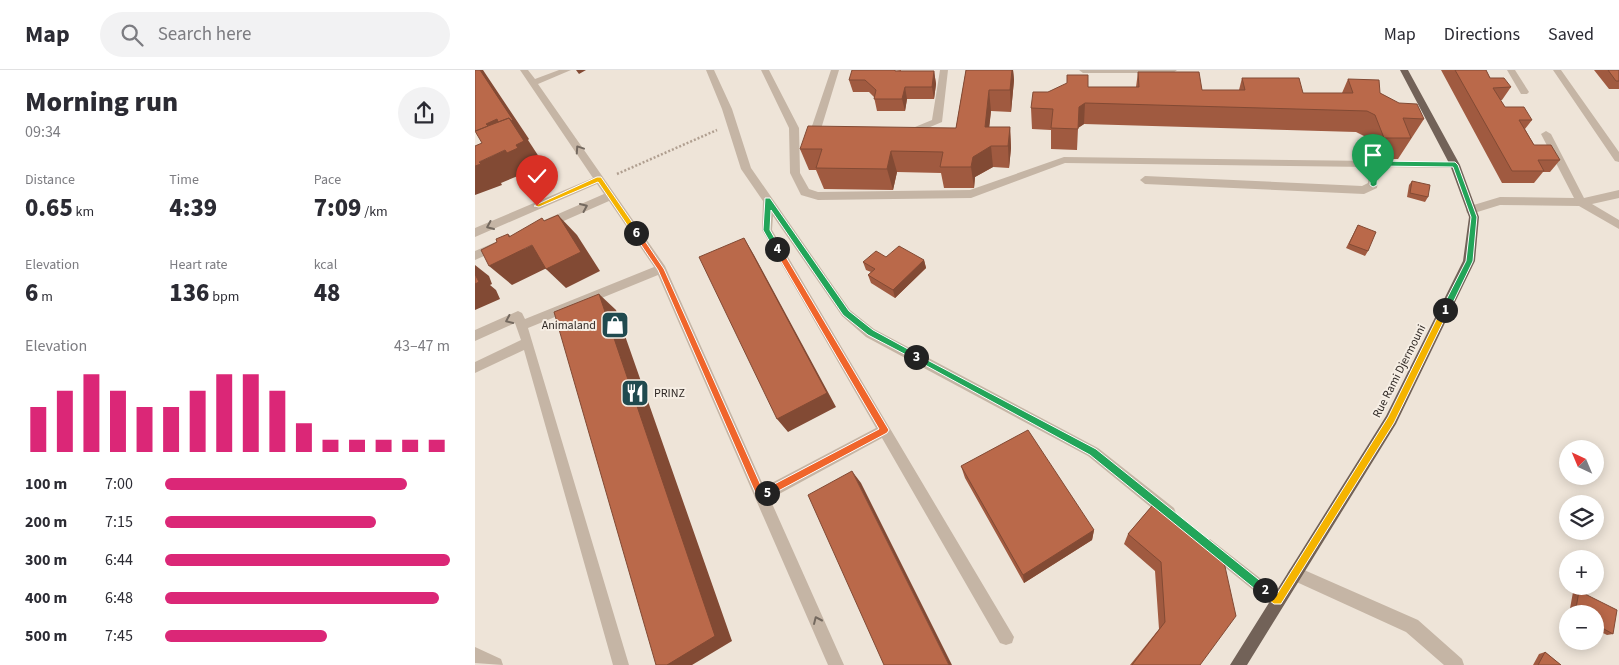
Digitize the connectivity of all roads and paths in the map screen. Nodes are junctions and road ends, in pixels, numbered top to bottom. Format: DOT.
graph roads {
  1 [pos="524,70"];
  2 [pos="567,70"];
  3 [pos="710,70"];
  4 [pos="765,70"];
  5 [pos="835,70"];
  6 [pos="944,70"];
  7 [pos="1083,70"];
  8 [pos="1141,70"];
  9 [pos="1173,70"];
  10 [pos="1404,70"];
  11 [pos="1511,70"];
  12 [pos="1557,70"];
  13 [pos="533,83"];
  14 [pos="1524,92"];
  15 [pos="732,124"];
  16 [pos="810,128"];
  17 [pos="896,130"];
  18 [pos="1546,134"];
  19 [pos="1619,159"];
  20 [pos="1375,164"];
  21 [pos="1455,165"];
  22 [pos="600,180"];
  23 [pos="1145,180"];
  24 [pos="1619,194"];
  25 [pos="611,196"];
  26 [pos="768,200"];
  27 [pos="1581,202"];
  28 [pos="1471,210"];
  29 [pos="1619,225"];
  30 [pos="533,230"];
  31 [pos="475,233"];
  32 [pos="508,241"];
  33 [pos="475,256"];
  34 [pos="661,269"];
  35 [pos="522,325"];
  36 [pos="475,336"];
  37 [pos="528,342"];
  38 [pos="475,368"];
  39 [pos="884,430"];
  40 [pos="761,496"];
  41 [pos="1178,520"];
  42 [pos="1201,539"];
  43 [pos="1295,574"];
  44 [pos="1278,601"];
  45 [pos="1006,637"];
  46 [pos="475,655"];
  47 [pos="495,665"];
  48 [pos="621,665"];
  49 [pos="836,665"];
  50 [pos="1238,665"];
  51 [pos="1456,665"];
  1 -- 13 [label="street"];
  2 -- 13 [label="street"];
  3 -- 15 [label="street"];
  4 -- 16 [label="street"];
  5 -- 16 [label="street"];
  6 -- 17 [label="street"];
  7 -- 8 [label="street"];
  8 -- 9 [label="street"];
  10 -- 21 [label="main road, Rue Rami Djermouni"];
  11 -- 14 [label="street"];
  12 -- 19 [label="street"];
  22 -- 13 [label="street, one-way"];
  15 -- 22 [label="path"];
  15 -- 26 [label="street"];
  16 -- 20 [label="street"];
  18 -- 27 [label="street"];
  20 -- 21 [label="street"];
  20 -- 23 [label="street"];
  21 -- 28 [label="main road, Rue Rami Djermouni"];
  22 -- 25 [label="street"];
  22 -- 31 [label="street, one-way"];
  24 -- 27 [label="street"];
  30 -- 25 [label="street, one-way"];
  25 -- 34 [label="street"];
  26 -- 39 [label="street"];
  26 -- 41 [label="street"];
  27 -- 28 [label="street"];
  27 -- 29 [label="street"];
  28 -- 43 [label="main road, Rue Rami Djermouni"];
  32 -- 33 [label="street"];
  34 -- 35 [label="street"];
  34 -- 40 [label="street"];
  35 -- 36 [label="street, one-way"];
  35 -- 37 [label="street"];
  37 -- 38 [label="street"];
  37 -- 48 [label="street"];
  39 -- 40 [label="street"];
  39 -- 45 [label="street"];
  49 -- 40 [label="street, one-way"];
  42 -- 44 [label="street"];
  43 -- 44 [label="main road, Rue Rami Djermouni"];
  43 -- 51 [label="street"];
  44 -- 50 [label="main road, Rue Rami Djermouni"];
  46 -- 47 [label="street"];
}
